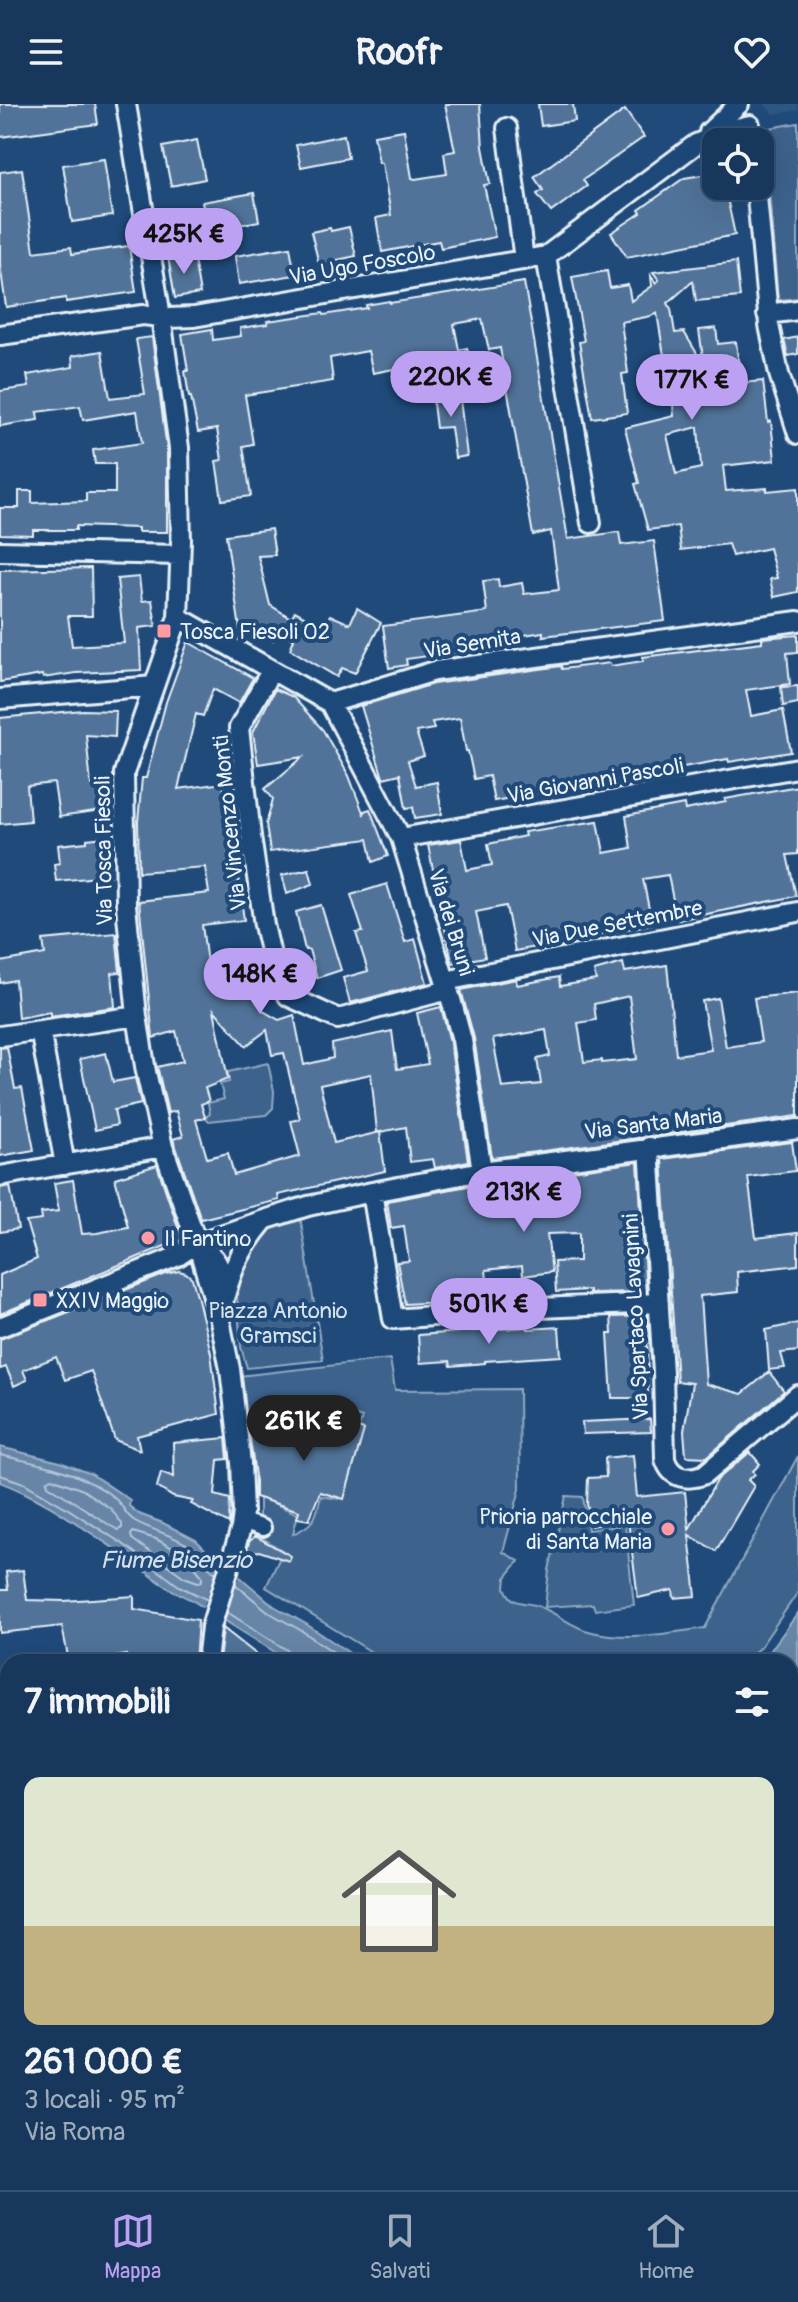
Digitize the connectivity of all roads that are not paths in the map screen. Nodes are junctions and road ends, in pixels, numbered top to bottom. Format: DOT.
graph roads {
  1 [pos="126,104"];
  2 [pos="739,104"];
  3 [pos="748,104"];
  4 [pos="507,128"];
  5 [pos="750,128"];
  6 [pos="702,141"];
  7 [pos="696,144"];
  8 [pos="757,200"];
  9 [pos="546,256"];
  10 [pos="524,260"];
  11 [pos="798,310"];
  12 [pos="767,314"];
  13 [pos="161,317"];
  14 [pos="0,335"];
  15 [pos="798,434"];
  16 [pos="591,523"];
  17 [pos="0,551"];
  18 [pos="180,555"];
  19 [pos="178,617"];
  20 [pos="798,621"];
  21 [pos="271,671"];
  22 [pos="154,686"];
  23 [pos="0,699"];
  24 [pos="330,703"];
  25 [pos="798,768"];
  26 [pos="401,838"];
  27 [pos="798,912"];
  28 [pos="446,986"];
  29 [pos="137,1016"];
  30 [pos="40,1030"];
  31 [pos="0,1036"];
  32 [pos="798,1129"];
  33 [pos="163,1147"];
  34 [pos="649,1147"];
  35 [pos="65,1165"];
  36 [pos="482,1171"];
  37 [pos="0,1176"];
  38 [pos="372,1192"];
  39 [pos="267,1219"];
  40 [pos="197,1243"];
  41 [pos="659,1303"];
  42 [pos="219,1316"];
  43 [pos="0,1327"];
  44 [pos="798,1395"];
  45 [pos="242,1521"];
  46 [pos="263,1528"];
  47 [pos="208,1654"];
  1 -- 13 [label="street, Via Tosca Fiesoli"];
  2 -- 7 [label="street, Via Ugo Foscolo"];
  3 -- 5 [label="street"];
  4 -- 10 [label="street"];
  6 -- 7 [label="street, Via Ugo Foscolo"];
  7 -- 9 [label="street, Via Ugo Foscolo"];
  8 -- 12 [label="street"];
  9 -- 10 [label="street, Via Ugo Foscolo"];
  9 -- 16 [label="street"];
  10 -- 13 [label="street, Via Ugo Foscolo"];
  11 -- 12 [label="street"];
  12 -- 15 [label="street"];
  13 -- 14 [label="street"];
  13 -- 18 [label="street, Via Tosca Fiesoli"];
  17 -- 18 [label="street"];
  18 -- 19 [label="street, Via Tosca Fiesoli"];
  19 -- 21 [label="street"];
  19 -- 22 [label="street, Via Tosca Fiesoli"];
  20 -- 24 [label="street, Via Semita"];
  21 -- 24 [label="street"];
  21 -- 28 [label="street, Via Vincenzo Monti"];
  22 -- 23 [label="street"];
  22 -- 29 [label="street, Via Tosca Fiesoli"];
  24 -- 26 [label="street, Via dei Bruni"];
  25 -- 26 [label="street, Via Giovanni Pascoli"];
  26 -- 28 [label="street, Via dei Bruni"];
  27 -- 28 [label="street, Via Due Settembre"];
  28 -- 36 [label="street, Via dei Bruni"];
  29 -- 30 [label="street"];
  29 -- 33 [label="street, Via Tosca Fiesoli"];
  30 -- 31 [label="street"];
  30 -- 35 [label="street"];
  32 -- 34 [label="street, Via Santa Maria"];
  33 -- 35 [label="street"];
  33 -- 40 [label="street, Via Tosca Fiesoli"];
  34 -- 36 [label="street, Via Santa Maria"];
  34 -- 41 [label="street, Via Spartaco Lavagnini"];
  35 -- 37 [label="street"];
  36 -- 38 [label="street, Via Santa Maria"];
  38 -- 39 [label="street"];
  38 -- 41 [label="street"];
  39 -- 40 [label="street"];
  39 -- 42 [label="street"];
  40 -- 42 [label="street"];
  40 -- 43 [label="street"];
  41 -- 44 [label="street, Via Spartaco Lavagnini"];
  42 -- 45 [label="street"];
  45 -- 46 [label="street"];
  45 -- 47 [label="street"];
}
